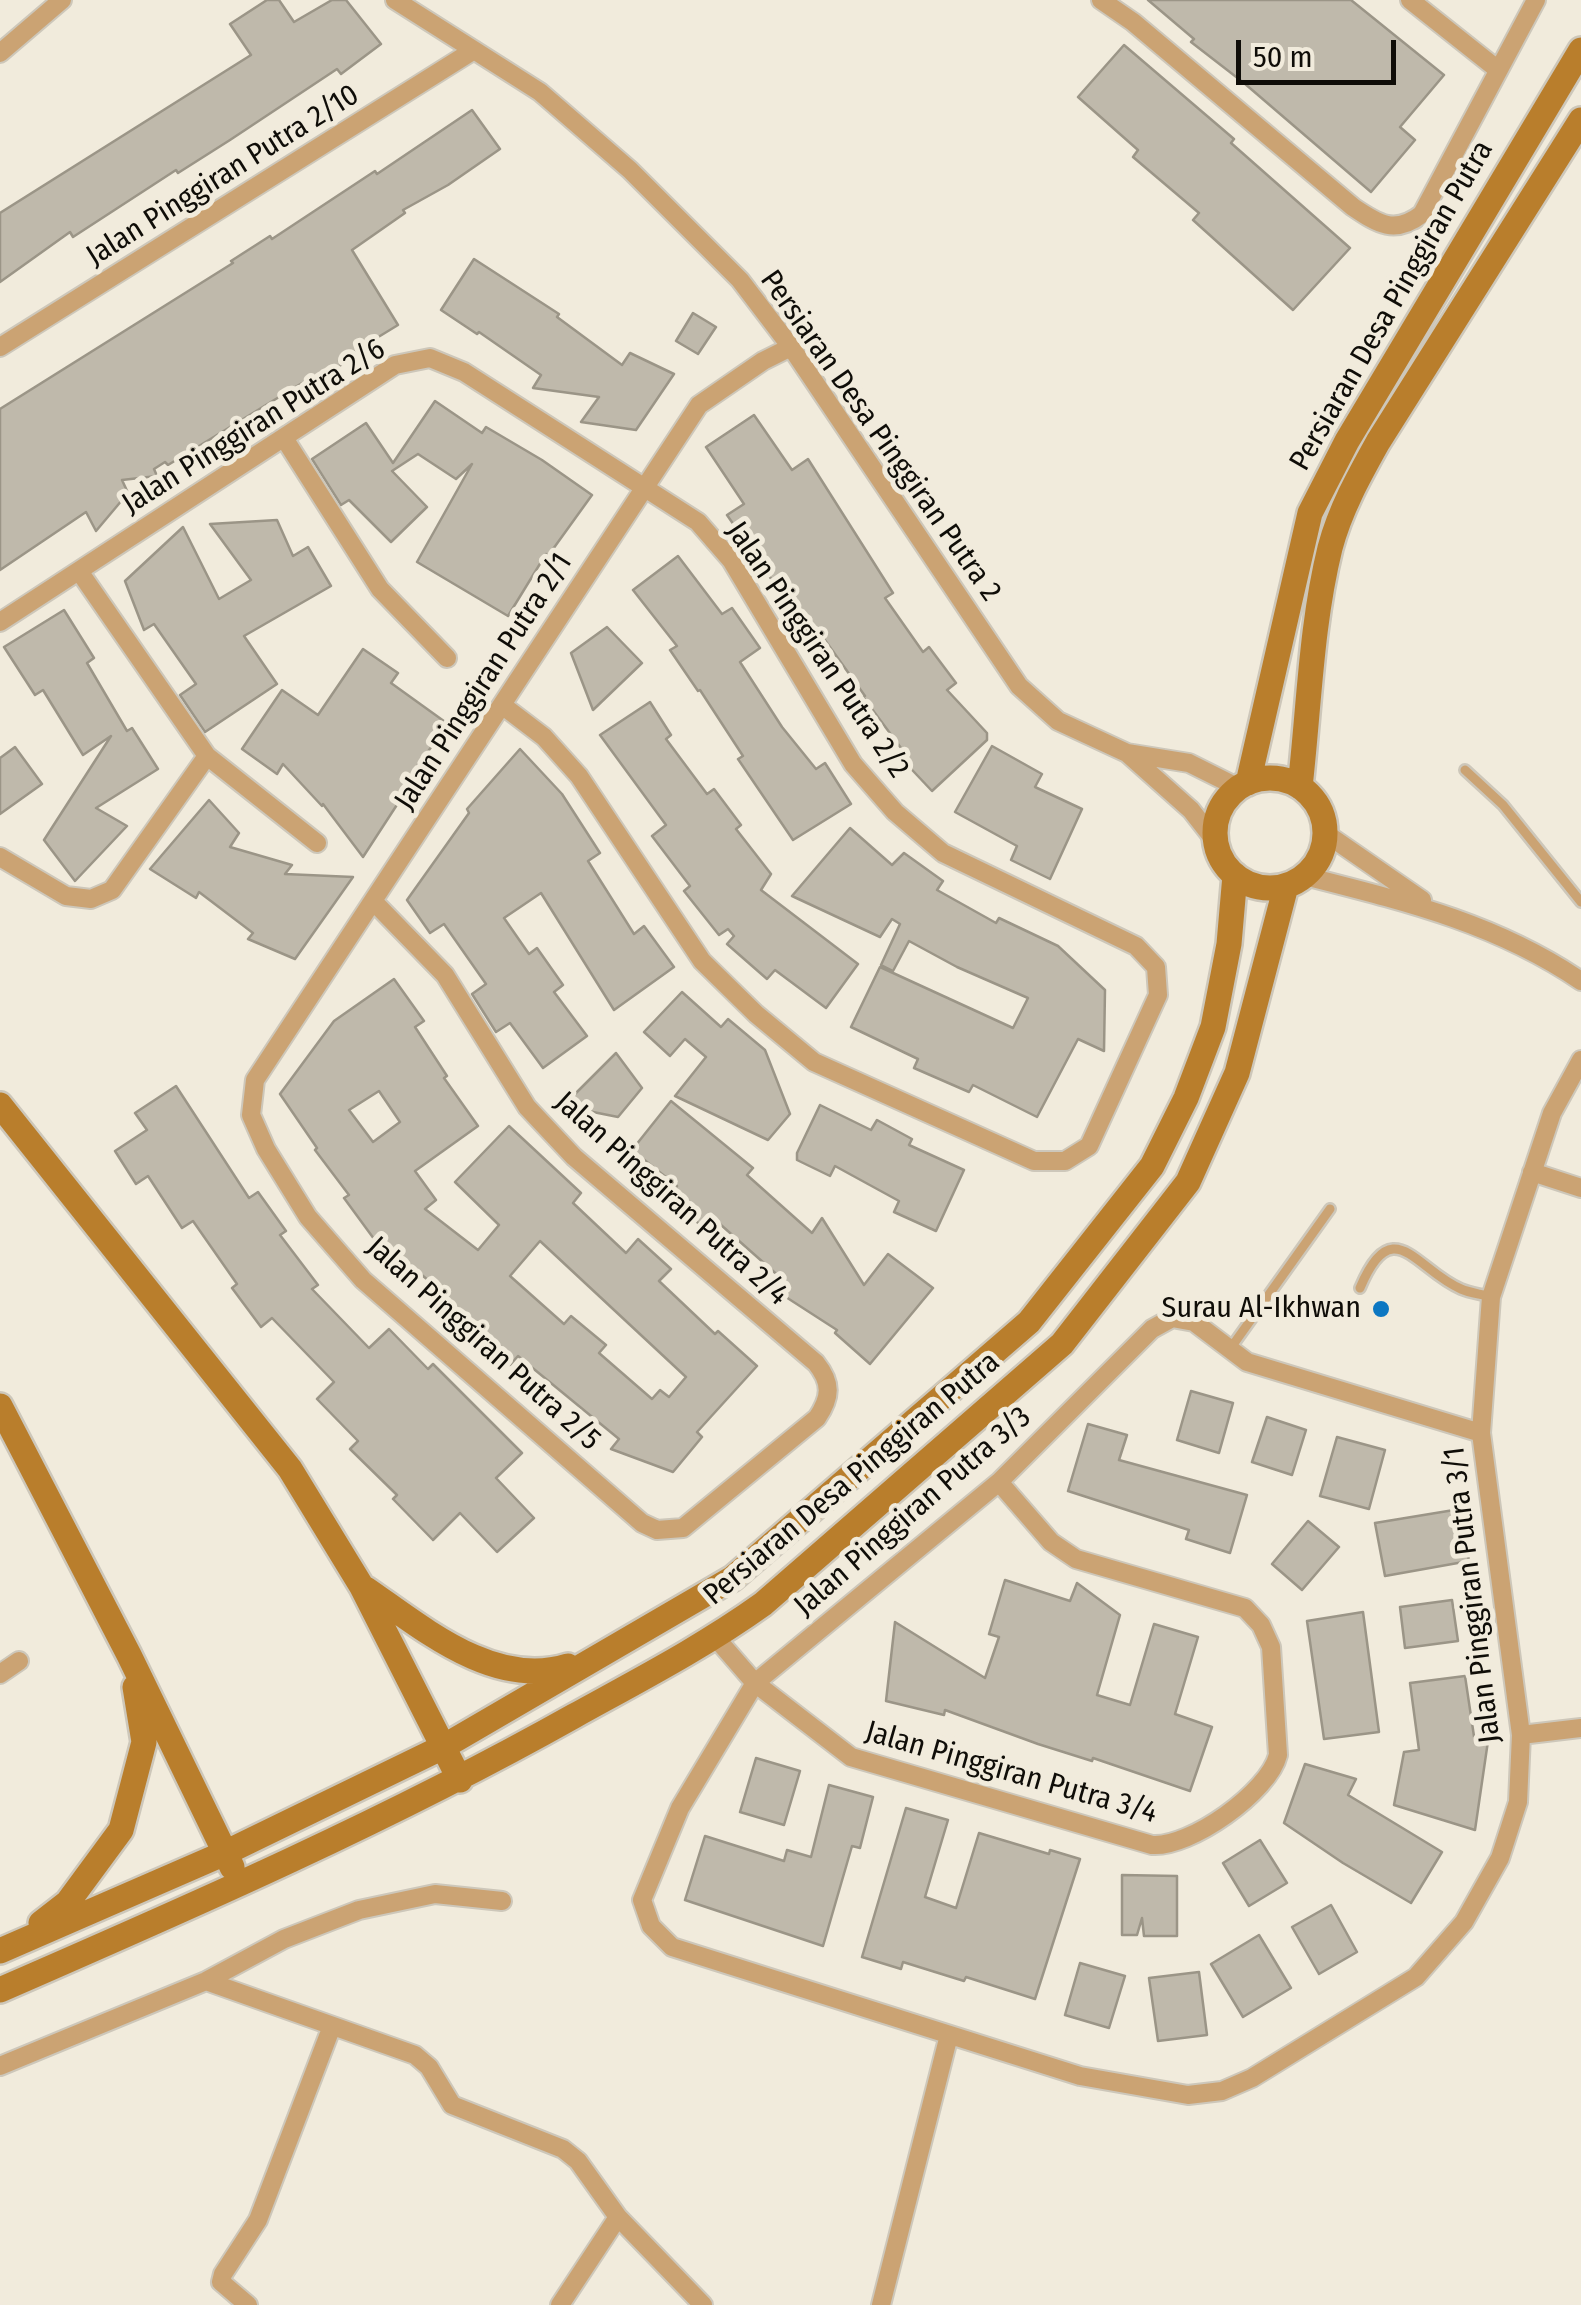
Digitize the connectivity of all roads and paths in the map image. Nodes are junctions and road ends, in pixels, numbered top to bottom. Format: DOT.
graph roads {
  1 [pos="62,0"];
  2 [pos="396,0"];
  3 [pos="1101,0"];
  4 [pos="1410,0"];
  5 [pos="1536,0"];
  6 [pos="474,50"];
  7 [pos="1581,50"];
  8 [pos="0,54"];
  9 [pos="1497,70"];
  10 [pos="1577,134"];
  11 [pos="791,347"];
  12 [pos="0,348"];
  13 [pos="284,438"];
  14 [pos="646,487"];
  15 [pos="79,571"];
  16 [pos="0,622"];
  17 [pos="448,658"];
  18 [pos="502,705"];
  19 [pos="1127,752"];
  20 [pos="206,756"];
  21 [pos="1465,770"];
  22 [pos="1244,785"];
  23 [pos="1300,787"];
  24 [pos="1325,833"];
  25 [pos="1216,842"];
  26 [pos="317,843"];
  27 [pos="0,857"];
  28 [pos="1234,875"];
  29 [pos="1296,881"];
  30 [pos="374,902"];
  31 [pos="1581,902"];
  32 [pos="1435,909"];
  33 [pos="1581,981"];
  34 [pos="1581,1060"];
  35 [pos="255,1080"];
  36 [pos="0,1106"];
  37 [pos="1532,1172"];
  38 [pos="1581,1188"];
  39 [pos="1330,1208"];
  40 [pos="1360,1288"];
  41 [pos="1491,1297"];
  42 [pos="1230,1349"];
  43 [pos="0,1406"];
  44 [pos="1480,1433"];
  45 [pos="750,1473"];
  46 [pos="999,1482"];
  47 [pos="362,1586"];
  48 [pos="716,1638"];
  49 [pos="129,1654"];
  50 [pos="604,1655"];
  51 [pos="19,1661"];
  52 [pos="0,1674"];
  53 [pos="755,1683"];
  54 [pos="1581,1728"];
  55 [pos="1521,1735"];
  56 [pos="443,1747"];
  57 [pos="460,1780"];
  58 [pos="224,1854"];
  59 [pos="242,1884"];
  60 [pos="642,1900"];
  61 [pos="502,1901"];
  62 [pos="4,1949"];
  63 [pos="206,1981"];
  64 [pos="0,1990"];
  65 [pos="332,2026"];
  66 [pos="950,2035"];
  67 [pos="0,2066"];
  68 [pos="618,2216"];
  69 [pos="248,2305"];
  70 [pos="560,2305"];
  71 [pos="702,2305"];
  72 [pos="882,2305"];
  1 -- 8 [label="street"];
  2 -- 6 [label="street, Persiaran Desa Pinggiran Putra 2"];
  3 -- 9 [label="street"];
  4 -- 9 [label="street"];
  5 -- 9 [label="street"];
  6 -- 11 [label="street, Persiaran Desa Pinggiran Putra 2"];
  6 -- 12 [label="street, Jalan Pinggiran Putra 2/10"];
  7 -- 22 [label="street, Persiaran Desa Pinggiran Putra"];
  10 -- 23 [label="street, Persiaran Desa Pinggiran Putra"];
  11 -- 14 [label="street, Jalan Pinggiran Putra 2/1"];
  11 -- 19 [label="street, Persiaran Desa Pinggiran Putra 2"];
  13 -- 14 [label="street, Jalan Pinggiran Putra 2/6"];
  13 -- 15 [label="street, Jalan Pinggiran Putra 2/6"];
  13 -- 17 [label="street"];
  14 -- 18 [label="street, Jalan Pinggiran Putra 2/1"];
  14 -- 18 [label="street, Jalan Pinggiran Putra 2/2"];
  15 -- 16 [label="street, Jalan Pinggiran Putra 2/6"];
  15 -- 20 [label="street"];
  18 -- 30 [label="street, Jalan Pinggiran Putra 2/1"];
  19 -- 22 [label="street, Persiaran Desa Pinggiran Putra 2"];
  19 -- 25 [label="street, Persiaran Desa Pinggiran Putra 2"];
  20 -- 26 [label="street"];
  20 -- 27 [label="street"];
  21 -- 31 [label="lane"];
  22 -- 23 [label="street"];
  22 -- 25 [label="street"];
  23 -- 24 [label="street"];
  24 -- 29 [label="street"];
  24 -- 32 [label="street"];
  25 -- 28 [label="street"];
  28 -- 29 [label="street"];
  28 -- 50 [label="street, Persiaran Desa Pinggiran Putra"];
  29 -- 32 [label="street"];
  29 -- 48 [label="street, Persiaran Desa Pinggiran Putra"];
  30 -- 35 [label="street, Jalan Pinggiran Putra 2/1"];
  30 -- 45 [label="street, Jalan Pinggiran Putra 2/4"];
  32 -- 33 [label="street"];
  34 -- 37 [label="street, Jalan Pinggiran Putra 3/1"];
  35 -- 45 [label="street, Jalan Pinggiran Putra 2/5"];
  36 -- 47 [label="street"];
  37 -- 38 [label="street"];
  37 -- 41 [label="street, Jalan Pinggiran Putra 3/1"];
  39 -- 42 [label="lane"];
  40 -- 41 [label="lane"];
  41 -- 44 [label="street, Jalan Pinggiran Putra 3/1"];
  42 -- 44 [label="street, Jalan Pinggiran Putra 3/3"];
  42 -- 46 [label="street, Jalan Pinggiran Putra 3/3"];
  43 -- 49 [label="street"];
  44 -- 55 [label="street, Jalan Pinggiran Putra 3/1"];
  46 -- 53 [label="street, Jalan Pinggiran Putra 3/3"];
  46 -- 53 [label="street, Jalan Pinggiran Putra 3/4"];
  47 -- 50 [label="street"];
  47 -- 56 [label="street"];
  48 -- 53 [label="street, Jalan Pinggiran Putra 3/4"];
  48 -- 57 [label="street, Persiaran Desa Pinggiran Putra"];
  49 -- 58 [label="street"];
  49 -- 62 [label="street"];
  50 -- 56 [label="street, Persiaran Desa Pinggiran Putra"];
  51 -- 52 [label="street"];
  53 -- 60 [label="street, Jalan Pinggiran Putra 3/3"];
  54 -- 55 [label="street"];
  55 -- 66 [label="street, Jalan Pinggiran Putra 3/1"];
  56 -- 57 [label="street"];
  56 -- 58 [label="street, Persiaran Desa Pinggiran Putra"];
  57 -- 59 [label="street, Persiaran Desa Pinggiran Putra"];
  58 -- 59 [label="street"];
  58 -- 62 [label="street, Persiaran Desa Pinggiran Putra"];
  59 -- 64 [label="street, Persiaran Desa Pinggiran Putra"];
  60 -- 66 [label="street, Jalan Pinggiran Putra 3/1"];
  61 -- 63 [label="street"];
  63 -- 65 [label="street"];
  63 -- 67 [label="street"];
  65 -- 68 [label="street"];
  65 -- 69 [label="street"];
  66 -- 72 [label="street"];
  68 -- 70 [label="street"];
  68 -- 71 [label="street"];
}
